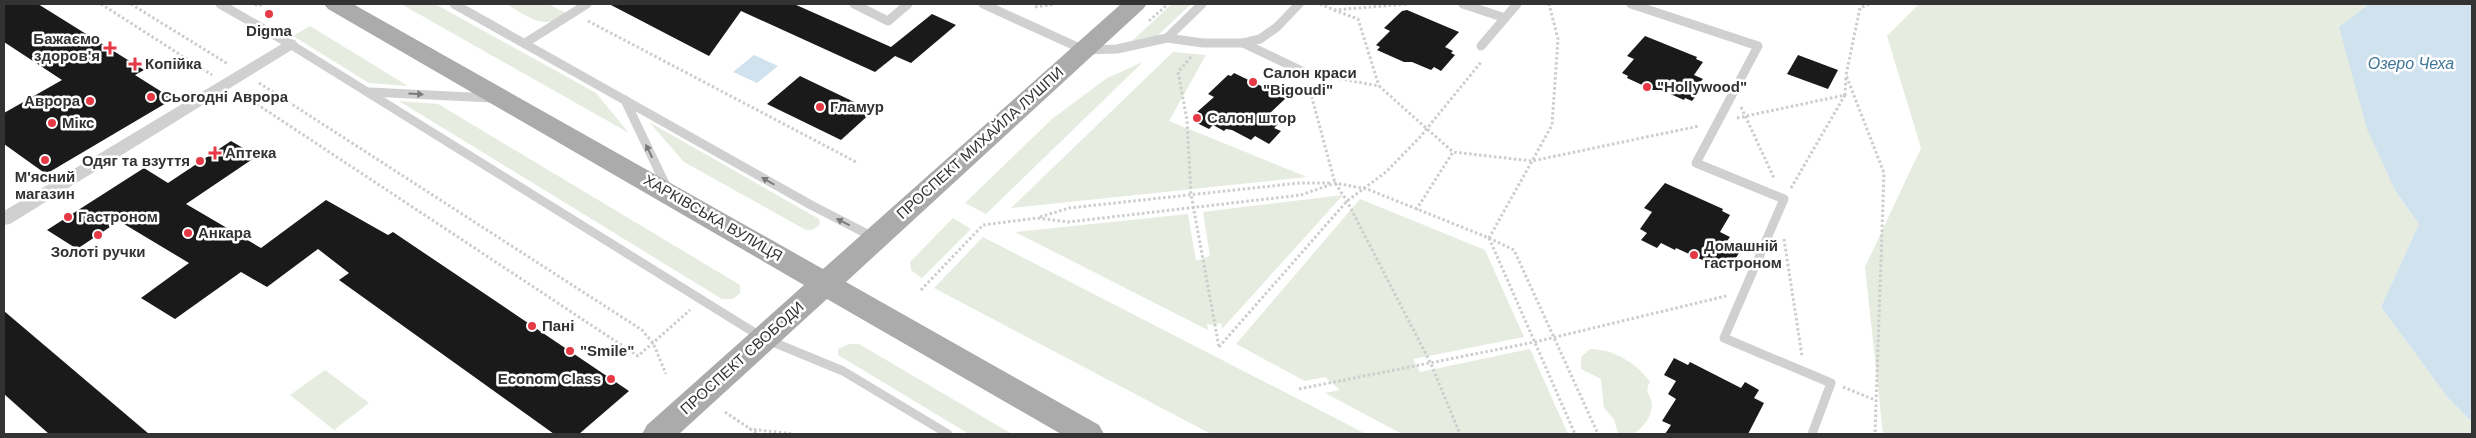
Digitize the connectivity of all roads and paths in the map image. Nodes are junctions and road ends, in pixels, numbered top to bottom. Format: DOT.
graph roads {
  1 [pos="101,4"];
  2 [pos="131,4"];
  3 [pos="220,4"];
  4 [pos="255,4"];
  5 [pos="263,4"];
  6 [pos="336,4"];
  7 [pos="454,4"];
  8 [pos="587,4"];
  9 [pos="854,4"];
  10 [pos="908,4"];
  11 [pos="983,4"];
  12 [pos="1054,4"];
  13 [pos="1168,4"];
  14 [pos="1202,4"];
  15 [pos="1299,4"];
  16 [pos="1320,4"];
  17 [pos="1408,4"];
  18 [pos="1463,4"];
  19 [pos="1517,4"];
  20 [pos="1549,4"];
  21 [pos="1631,4"];
  22 [pos="1869,4"];
  23 [pos="1035,7"];
  24 [pos="1334,10"];
  25 [pos="1142,12"];
  26 [pos="572,14"];
  27 [pos="1505,18"];
  28 [pos="1167,38"];
  29 [pos="525,43"];
  30 [pos="1203,43"];
  31 [pos="1243,43"];
  32 [pos="290,44"];
  33 [pos="1481,46"];
  34 [pos="1084,50"];
  35 [pos="1486,56"];
  36 [pos="242,73"];
  37 [pos="1306,73"];
  38 [pos="1846,75"];
  39 [pos="225,83"];
  40 [pos="1379,86"];
  41 [pos="1734,90"];
  42 [pos="367,92"];
  43 [pos="1845,95"];
  44 [pos="503,99"];
  45 [pos="625,100"];
  46 [pos="1745,116"];
  47 [pos="1718,122"];
  48 [pos="1427,131"];
  49 [pos="1453,152"];
  50 [pos="1532,160"];
  51 [pos="858,163"];
  52 [pos="1334,183"];
  53 [pos="1367,189"];
  54 [pos="670,194"];
  55 [pos="1191,194"];
  56 [pos="1784,199"];
  57 [pos="1347,201"];
  58 [pos="1194,208"];
  59 [pos="1416,210"];
  60 [pos="1780,210"];
  61 [pos="1037,218"];
  62 [pos="4,219"];
  63 [pos="875,238"];
  64 [pos="1489,238"];
  65 [pos="826,283"];
  66 [pos="921,290"];
  67 [pos="1744,291"];
  68 [pos="701,300"];
  69 [pos="1553,337"];
  70 [pos="763,338"];
  71 [pos="1535,342"];
  72 [pos="652,343"];
  73 [pos="1432,364"];
  74 [pos="1805,372"];
  75 [pos="666,374"];
  76 [pos="1831,382"];
  77 [pos="1299,389"];
  78 [pos="1875,400"];
  79 [pos="725,412"];
  80 [pos="749,428"];
  81 [pos="658,434"];
  82 [pos="758,434"];
  83 [pos="794,434"];
  84 [pos="948,434"];
  85 [pos="1088,434"];
  86 [pos="1460,434"];
  87 [pos="1575,434"];
  88 [pos="1598,434"];
  89 [pos="1812,434"];
  90 [pos="1875,434"];
  1 -- 39 [label="path"];
  2 -- 36 [label="path"];
  3 -- 32 [label="lane"];
  4 -- 5 [label="path"];
  6 -- 44 [label="main road, ХАРКІВСЬКА ВУЛИЦЯ"];
  7 -- 29 [label="lane"];
  8 -- 26 [label="lane"];
  9 -- 10 [label="lane"];
  11 -- 34 [label="lane"];
  12 -- 23 [label="path"];
  13 -- 25 [label="path"];
  14 -- 28 [label="lane"];
  15 -- 31 [label="lane"];
  16 -- 24 [label="path"];
  17 -- 24 [label="path"];
  18 -- 27 [label="lane"];
  19 -- 27 [label="lane"];
  20 -- 50 [label="path"];
  21 -- 41 [label="lane"];
  22 -- 38 [label="path"];
  24 -- 40 [label="path"];
  25 -- 34 [label="main road, ПРОСПЕКТ МИХАЙЛА ЛУШПИ"];
  26 -- 29 [label="lane"];
  26 -- 51 [label="path"];
  27 -- 33 [label="lane"];
  28 -- 30 [label="lane"];
  28 -- 34 [label="lane"];
  29 -- 45 [label="lane"];
  30 -- 31 [label="lane"];
  30 -- 55 [label="path"];
  31 -- 37 [label="lane"];
  32 -- 36 [label="street"];
  32 -- 42 [label="lane"];
  34 -- 63 [label="main road, ПРОСПЕКТ МИХАЙЛА ЛУШПИ"];
  35 -- 48 [label="path"];
  36 -- 39 [label="street"];
  36 -- 72 [label="path"];
  37 -- 40 [label="path"];
  37 -- 52 [label="path"];
  38 -- 43 [label="path"];
  38 -- 78 [label="path"];
  39 -- 62 [label="street"];
  39 -- 72 [label="path"];
  40 -- 48 [label="path"];
  41 -- 46 [label="path"];
  41 -- 47 [label="lane"];
  42 -- 44 [label="lane, one-way"];
  42 -- 68 [label="lane"];
  43 -- 46 [label="path"];
  43 -- 56 [label="path"];
  44 -- 54 [label="main road, ХАРКІВСЬКА ВУЛИЦЯ"];
  54 -- 45 [label="lane, one-way"];
  63 -- 45 [label="lane, one-way"];
  46 -- 47 [label="path"];
  46 -- 56 [label="path"];
  47 -- 50 [label="path"];
  47 -- 56 [label="lane"];
  48 -- 49 [label="path"];
  48 -- 53 [label="path"];
  49 -- 50 [label="path"];
  49 -- 59 [label="path"];
  50 -- 64 [label="path"];
  52 -- 53 [label="path"];
  52 -- 55 [label="path"];
  52 -- 57 [label="path"];
  52 -- 58 [label="path"];
  53 -- 57 [label="path"];
  53 -- 59 [label="path"];
  54 -- 65 [label="main road, ХАРКІВСЬКА ВУЛИЦЯ"];
  55 -- 58 [label="path"];
  55 -- 61 [label="path"];
  56 -- 60 [label="lane"];
  57 -- 58 [label="path"];
  57 -- 73 [label="path"];
  58 -- 61 [label="path"];
  59 -- 64 [label="path"];
  60 -- 67 [label="lane"];
  60 -- 74 [label="path"];
  61 -- 66 [label="path"];
  63 -- 65 [label="main road, ПРОСПЕКТ МИХАЙЛА ЛУШПИ"];
  64 -- 69 [label="path"];
  64 -- 71 [label="path"];
  65 -- 70 [label="main road, ПРОСПЕКТ СВОБОДИ"];
  65 -- 85 [label="main road, ХАРКІВСЬКА ВУЛИЦЯ"];
  67 -- 69 [label="path"];
  67 -- 74 [label="lane"];
  68 -- 70 [label="lane"];
  68 -- 72 [label="path"];
  69 -- 71 [label="path"];
  69 -- 88 [label="path"];
  70 -- 81 [label="main road, ПРОСПЕКТ СВОБОДИ"];
  70 -- 84 [label="lane"];
  71 -- 73 [label="path"];
  71 -- 87 [label="path"];
  72 -- 75 [label="path"];
  73 -- 77 [label="path"];
  73 -- 86 [label="path"];
  74 -- 76 [label="lane"];
  76 -- 78 [label="path"];
  76 -- 89 [label="lane"];
  78 -- 90 [label="path"];
  79 -- 80 [label="path"];
  80 -- 82 [label="path"];
  80 -- 83 [label="path"];
}
